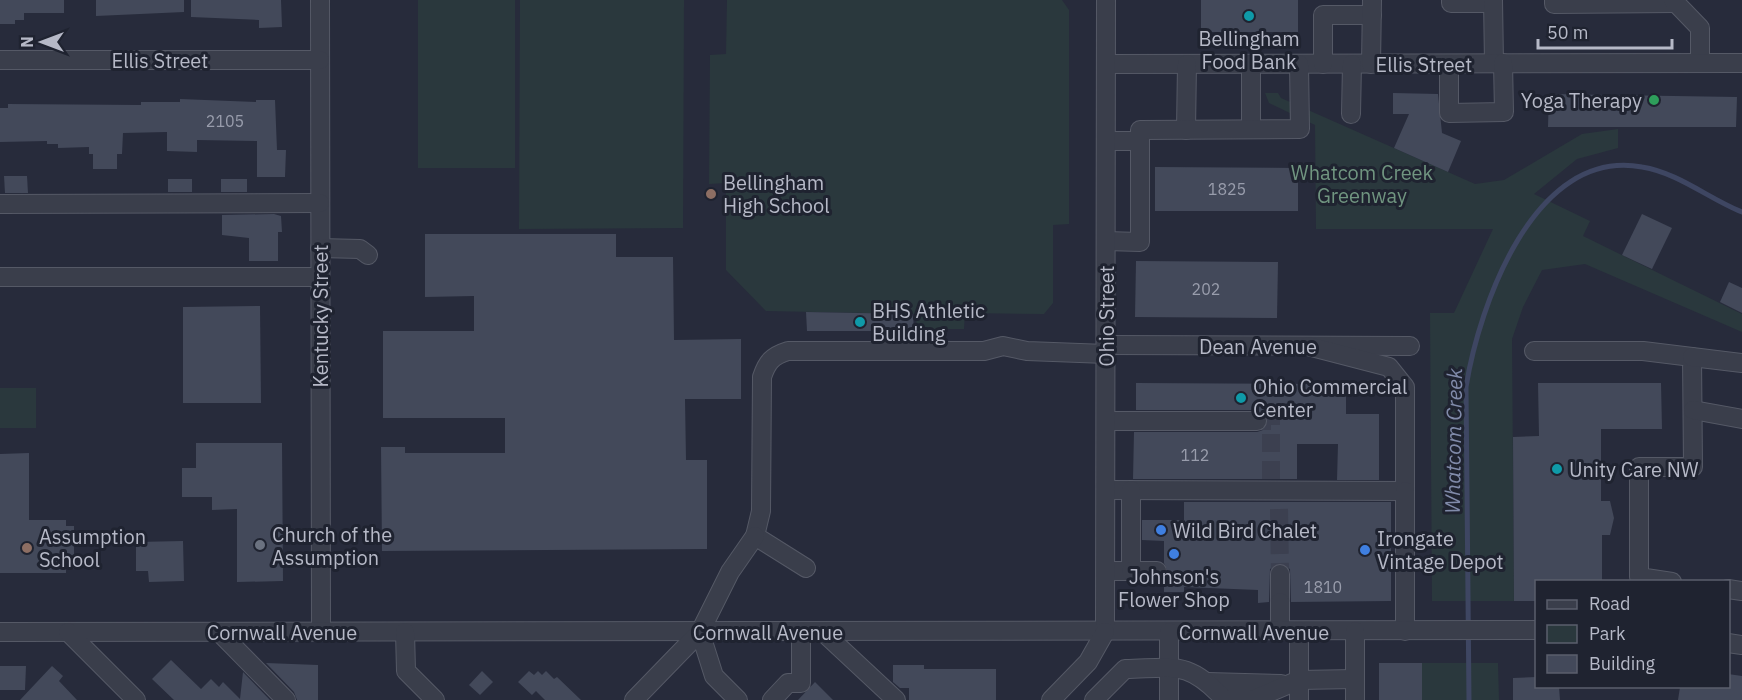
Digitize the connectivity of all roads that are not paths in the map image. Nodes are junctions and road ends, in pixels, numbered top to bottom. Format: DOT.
graph roads {
  1 [pos="320,0"];
  2 [pos="1106,0"];
  3 [pos="1451,0"];
  4 [pos="1554,0"];
  5 [pos="1675,1"];
  6 [pos="1493,2"];
  7 [pos="1372,8"];
  8 [pos="0,60"];
  9 [pos="320,60"];
  10 [pos="1499,63"];
  11 [pos="1700,63"];
  12 [pos="1742,63"];
  13 [pos="1106,64"];
  14 [pos="1187,64"];
  15 [pos="1251,64"];
  16 [pos="1299,64"];
  17 [pos="1323,64"];
  18 [pos="1352,64"];
  19 [pos="1371,64"];
  20 [pos="1449,64"];
  21 [pos="1351,114"];
  22 [pos="1251,129"];
  23 [pos="1186,130"];
  24 [pos="1106,141"];
  25 [pos="1140,141"];
  26 [pos="320,203"];
  27 [pos="0,204"];
  28 [pos="1106,241"];
  29 [pos="320,248"];
  30 [pos="368,255"];
  31 [pos="0,277"];
  32 [pos="320,277"];
  33 [pos="1308,346"];
  34 [pos="1410,346"];
  35 [pos="1106,350"];
  36 [pos="1534,351"];
  37 [pos="1692,357"];
  38 [pos="1742,363"];
  39 [pos="1693,410"];
  40 [pos="1742,419"];
  41 [pos="1106,421"];
  42 [pos="1257,421"];
  43 [pos="1106,490"];
  44 [pos="1131,490"];
  45 [pos="1405,491"];
  46 [pos="755,536"];
  47 [pos="806,568"];
  48 [pos="1106,571"];
  49 [pos="1131,571"];
  50 [pos="1157,571"];
  51 [pos="1280,574"];
  52 [pos="1659,580"];
  53 [pos="1535,630"];
  54 [pos="1280,631"];
  55 [pos="1299,631"];
  56 [pos="1355,631"];
  57 [pos="1414,631"];
  58 [pos="0,632"];
  59 [pos="68,632"];
  60 [pos="219,632"];
  61 [pos="321,632"];
  62 [pos="405,632"];
  63 [pos="700,632"];
  64 [pos="801,632"];
  65 [pos="824,632"];
  66 [pos="1105,632"];
  67 [pos="1169,632"];
  68 [pos="1169,668"];
  69 [pos="1355,679"];
  70 [pos="1294,682"];
  71 [pos="136,700"];
  72 [pos="286,700"];
  73 [pos="435,700"];
  74 [pos="634,700"];
  75 [pos="738,700"];
  76 [pos="772,700"];
  77 [pos="896,700"];
  78 [pos="1051,700"];
  79 [pos="1094,700"];
  80 [pos="1169,700"];
  81 [pos="1299,700"];
  82 [pos="1355,700"];
  1 -- 9 [label="street, Kentucky Street"];
  2 -- 13 [label="street, Ohio Street"];
  3 -- 6 [label="street"];
  4 -- 5 [label="street"];
  5 -- 11 [label="street"];
  6 -- 10 [label="street"];
  7 -- 17 [label="street"];
  7 -- 19 [label="street"];
  8 -- 9 [label="street, Ellis Street"];
  9 -- 26 [label="street, Kentucky Street"];
  10 -- 11 [label="street, Ellis Street"];
  10 -- 20 [label="street, Ellis Street"];
  10 -- 20 [label="street"];
  11 -- 12 [label="street, Ellis Street"];
  13 -- 14 [label="street, Ellis Street"];
  13 -- 24 [label="street, Ohio Street"];
  14 -- 15 [label="street, Ellis Street"];
  14 -- 23 [label="street"];
  15 -- 16 [label="street, Ellis Street"];
  15 -- 22 [label="street"];
  16 -- 17 [label="street, Ellis Street"];
  16 -- 22 [label="street"];
  17 -- 18 [label="street, Ellis Street"];
  18 -- 19 [label="street, Ellis Street"];
  18 -- 21 [label="street"];
  19 -- 20 [label="street, Ellis Street"];
  22 -- 23 [label="street"];
  23 -- 25 [label="street"];
  24 -- 25 [label="street"];
  24 -- 28 [label="street, Ohio Street"];
  25 -- 28 [label="street"];
  26 -- 27 [label="street"];
  26 -- 29 [label="street, Kentucky Street"];
  28 -- 35 [label="street, Ohio Street"];
  29 -- 30 [label="street"];
  29 -- 32 [label="street, Kentucky Street"];
  31 -- 32 [label="street"];
  32 -- 61 [label="street, Kentucky Street"];
  33 -- 34 [label="street, Dean Avenue"];
  33 -- 35 [label="street, Dean Avenue"];
  33 -- 45 [label="street"];
  35 -- 41 [label="street, Ohio Street"];
  35 -- 46 [label="street, Dean Avenue"];
  36 -- 37 [label="street"];
  37 -- 38 [label="street"];
  37 -- 39 [label="street"];
  39 -- 40 [label="street"];
  39 -- 52 [label="street"];
  41 -- 42 [label="street"];
  41 -- 43 [label="street, Ohio Street"];
  43 -- 44 [label="street"];
  43 -- 48 [label="street, Ohio Street"];
  44 -- 45 [label="street"];
  44 -- 49 [label="street"];
  45 -- 57 [label="street"];
  46 -- 47 [label="street"];
  46 -- 63 [label="street"];
  48 -- 49 [label="street"];
  48 -- 66 [label="street, Ohio Street"];
  49 -- 50 [label="street"];
  51 -- 54 [label="street"];
  53 -- 57 [label="street, Cornwall Avenue"];
  54 -- 55 [label="street, Cornwall Avenue"];
  54 -- 67 [label="street, Cornwall Avenue"];
  55 -- 56 [label="street, Cornwall Avenue"];
  55 -- 70 [label="street"];
  56 -- 57 [label="street, Cornwall Avenue"];
  56 -- 69 [label="street"];
  58 -- 59 [label="street, Cornwall Avenue"];
  59 -- 60 [label="street, Cornwall Avenue"];
  59 -- 71 [label="street"];
  60 -- 61 [label="street, Cornwall Avenue"];
  60 -- 72 [label="street"];
  61 -- 62 [label="street, Cornwall Avenue"];
  62 -- 63 [label="street, Cornwall Avenue"];
  62 -- 73 [label="street"];
  63 -- 64 [label="street, Cornwall Avenue"];
  63 -- 74 [label="street"];
  63 -- 75 [label="street"];
  64 -- 65 [label="street, Cornwall Avenue"];
  64 -- 76 [label="street"];
  65 -- 66 [label="street, Cornwall Avenue"];
  65 -- 77 [label="street"];
  66 -- 67 [label="street, Cornwall Avenue"];
  66 -- 78 [label="street"];
  67 -- 68 [label="street"];
  68 -- 70 [label="street"];
  68 -- 79 [label="street"];
  68 -- 80 [label="street"];
  69 -- 70 [label="street"];
  69 -- 82 [label="street"];
  70 -- 81 [label="street"];
}
